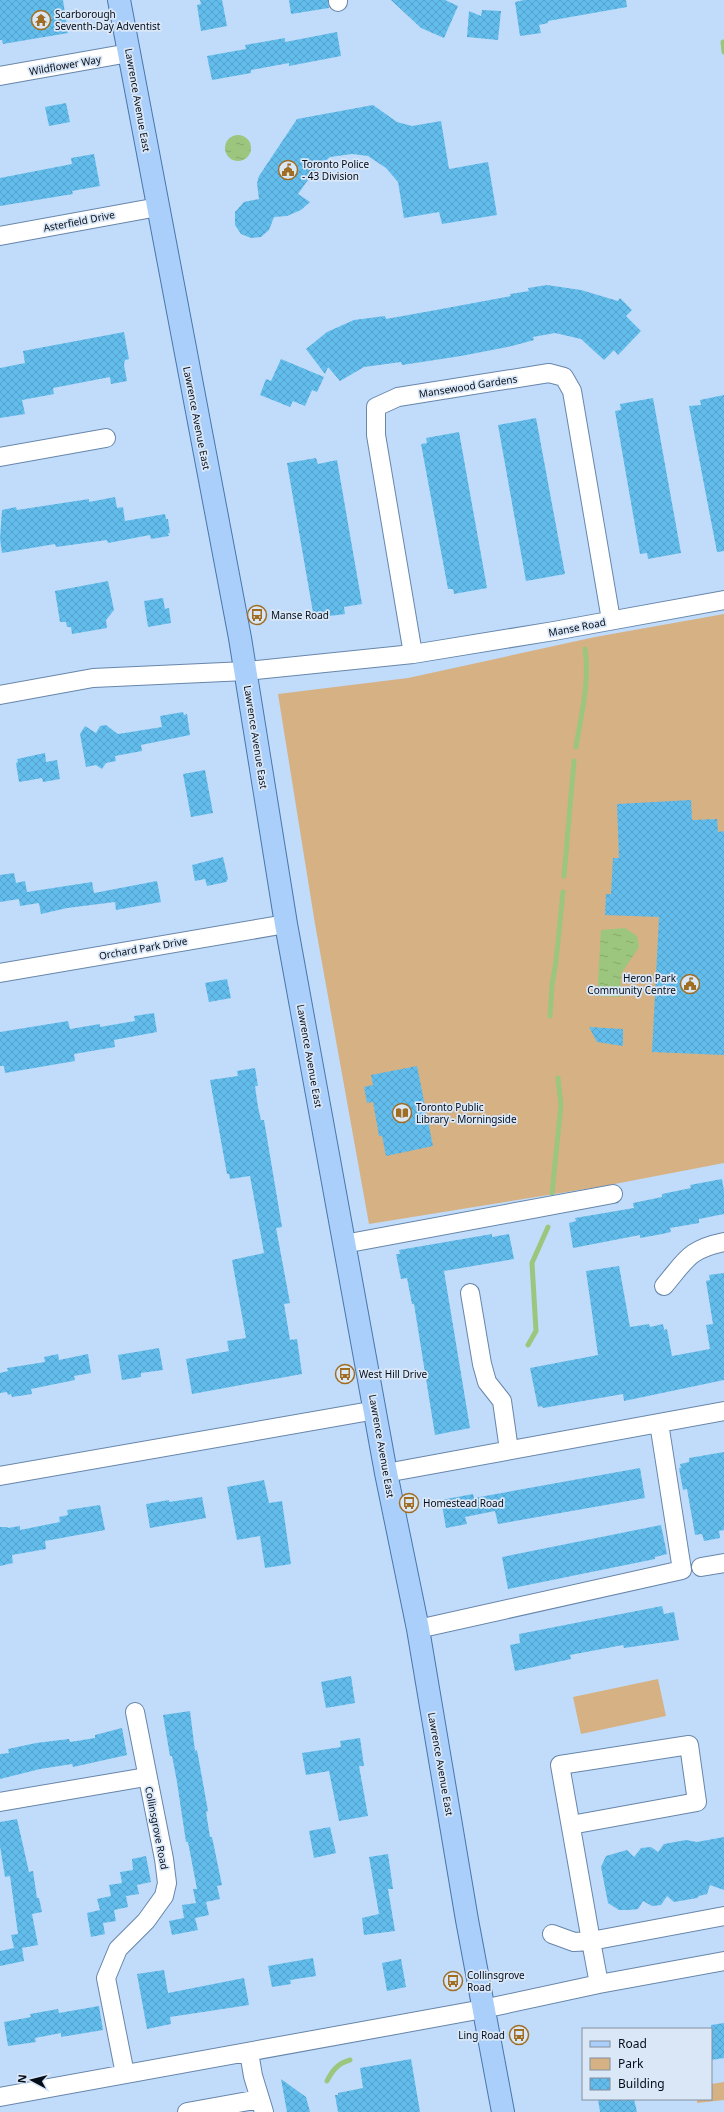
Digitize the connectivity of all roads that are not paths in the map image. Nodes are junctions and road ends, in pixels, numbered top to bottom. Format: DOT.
graph roads {
  1 [pos="119,0"];
  2 [pos="129,53"];
  3 [pos="0,76"];
  4 [pos="158,207"];
  5 [pos="0,236"];
  6 [pos="106,438"];
  7 [pos="0,457"];
  8 [pos="724,600"];
  9 [pos="611,620"];
  10 [pos="413,654"];
  11 [pos="246,671"];
  12 [pos="0,694"];
  13 [pos="286,924"];
  14 [pos="0,973"];
  15 [pos="613,1194"];
  16 [pos="724,1242"];
  17 [pos="344,1244"];
  18 [pos="664,1286"];
  19 [pos="470,1293"];
  20 [pos="376,1410"];
  21 [pos="724,1411"];
  22 [pos="659,1423"];
  23 [pos="509,1450"];
  24 [pos="386,1473"];
  25 [pos="0,1476"];
  26 [pos="724,1563"];
  27 [pos="701,1567"];
  28 [pos="418,1629"];
  29 [pos="135,1712"];
  30 [pos="146,1777"];
  31 [pos="0,1802"];
  32 [pos="571,1825"];
  33 [pos="724,1916"];
  34 [pos="552,1934"];
  35 [pos="592,1941"];
  36 [pos="724,1961"];
  37 [pos="599,1984"];
  38 [pos="484,2009"];
  39 [pos="249,2052"];
  40 [pos="125,2074"];
  41 [pos="0,2097"];
  42 [pos="262,2106"];
  43 [pos="187,2112"];
  44 [pos="503,2112"];
  1 -- 2 [label="main road, Lawrence Avenue East"];
  2 -- 3 [label="street, Wildflower Way"];
  2 -- 4 [label="main road, Lawrence Avenue East"];
  4 -- 5 [label="street, Asterfield Drive"];
  4 -- 11 [label="main road, Lawrence Avenue East"];
  6 -- 7 [label="street"];
  8 -- 9 [label="street, Manse Road"];
  9 -- 10 [label="street, Manse Road"];
  9 -- 10 [label="street, Mansewood Gardens"];
  10 -- 11 [label="street, Manse Road"];
  11 -- 12 [label="street, Manse Road"];
  11 -- 13 [label="main road, Lawrence Avenue East"];
  13 -- 14 [label="street, Orchard Park Drive"];
  13 -- 17 [label="main road, Lawrence Avenue East"];
  15 -- 17 [label="street"];
  16 -- 18 [label="street"];
  17 -- 20 [label="main road, Lawrence Avenue East"];
  19 -- 23 [label="street"];
  20 -- 24 [label="main road, Lawrence Avenue East"];
  20 -- 25 [label="street"];
  21 -- 22 [label="street"];
  22 -- 23 [label="street"];
  22 -- 28 [label="street"];
  23 -- 24 [label="street"];
  24 -- 28 [label="main road, Lawrence Avenue East"];
  26 -- 27 [label="street"];
  28 -- 38 [label="main road, Lawrence Avenue East"];
  29 -- 30 [label="street, Collinsgrove Road"];
  30 -- 31 [label="street, Collinsgrove Road"];
  30 -- 40 [label="street, Collinsgrove Road"];
  32 -- 32 [label="street"];
  32 -- 35 [label="street"];
  33 -- 35 [label="street"];
  34 -- 35 [label="street"];
  35 -- 37 [label="street"];
  36 -- 37 [label="street"];
  37 -- 38 [label="street"];
  38 -- 39 [label="street"];
  38 -- 44 [label="main road, Lawrence Avenue East"];
  39 -- 40 [label="street"];
  39 -- 42 [label="street"];
  40 -- 41 [label="street"];
  42 -- 43 [label="street"];
}
